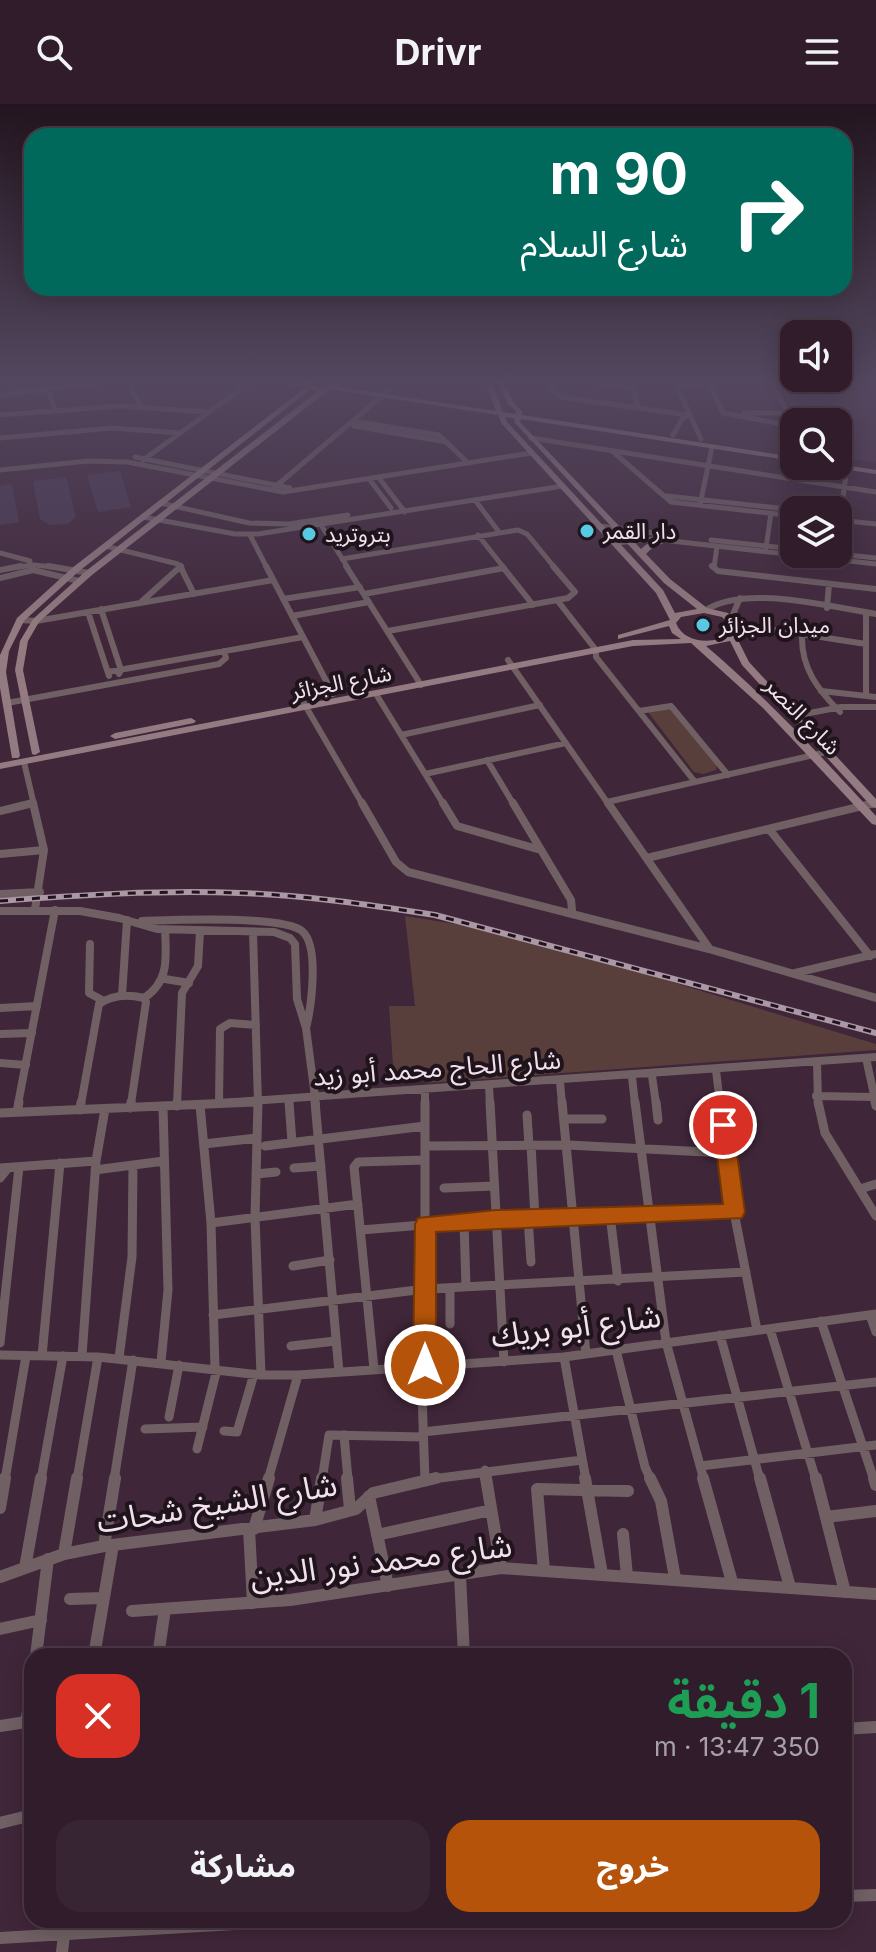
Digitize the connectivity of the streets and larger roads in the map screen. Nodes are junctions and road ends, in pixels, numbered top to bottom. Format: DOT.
graph roads {
  1 [pos="30,464"];
  2 [pos="148,464"];
  3 [pos="172,464"];
  4 [pos="218,464"];
  5 [pos="220,464"];
  6 [pos="301,464"];
  7 [pos="461,464"];
  8 [pos="542,464"];
  9 [pos="556,464"];
  10 [pos="627,464"];
  11 [pos="702,464"];
  12 [pos="855,464"];
  13 [pos="707,465"];
  14 [pos="852,465"];
  15 [pos="876,465"];
  16 [pos="1,468"];
  17 [pos="876,472"];
  18 [pos="208,473"];
  19 [pos="379,478"];
  20 [pos="370,480"];
  21 [pos="846,480"];
  22 [pos="560,484"];
  23 [pos="277,485"];
  24 [pos="844,487"];
  25 [pos="299,490"];
  26 [pos="271,491"];
  27 [pos="876,492"];
  28 [pos="842,496"];
  29 [pos="475,500"];
  30 [pos="160,503"];
  31 [pos="700,503"];
  32 [pos="173,506"];
  33 [pos="391,508"];
  34 [pos="403,509"];
  35 [pos="780,509"];
  36 [pos="771,513"];
  37 [pos="780,514"];
  38 [pos="143,517"];
  39 [pos="156,519"];
  40 [pos="852,519"];
  41 [pos="243,522"];
  42 [pos="272,524"];
  43 [pos="876,524"];
  44 [pos="321,525"];
  45 [pos="600,526"];
  46 [pos="615,527"];
  47 [pos="272,532"];
  48 [pos="499,532"];
  49 [pos="235,534"];
  50 [pos="250,535"];
  51 [pos="478,535"];
  52 [pos="663,540"];
  53 [pos="628,541"];
  54 [pos="616,543"];
  55 [pos="105,546"];
  56 [pos="717,546"];
  57 [pos="118,549"];
  58 [pos="766,549"];
  59 [pos="780,549"];
  60 [pos="0,553"];
  61 [pos="641,554"];
  62 [pos="852,555"];
  63 [pos="876,558"];
  64 [pos="342,559"];
  65 [pos="38,563"];
  66 [pos="876,564"];
  67 [pos="181,566"];
  68 [pos="504,568"];
  69 [pos="0,570"];
  70 [pos="33,570"];
  71 [pos="75,570"];
  72 [pos="89,573"];
  73 [pos="66,577"];
  74 [pos="0,578"];
  75 [pos="273,580"];
  76 [pos="79,581"];
  77 [pos="829,584"];
  78 [pos="360,587"];
  79 [pos="876,589"];
  80 [pos="194,594"];
  81 [pos="364,594"];
  82 [pos="740,598"];
  83 [pos="283,599"];
  84 [pos="557,600"];
  85 [pos="369,602"];
  86 [pos="139,603"];
  87 [pos="533,605"];
  88 [pos="827,608"];
  89 [pos="101,609"];
  90 [pos="705,610"];
  91 [pos="88,612"];
  92 [pos="866,613"];
  93 [pos="876,614"];
  94 [pos="292,616"];
  95 [pos="20,620"];
  96 [pos="36,621"];
  97 [pos="673,621"];
  98 [pos="735,625"];
  99 [pos="388,631"];
  100 [pos="802,635"];
  101 [pos="303,637"];
  102 [pos="24,641"];
  103 [pos="9,642"];
  104 [pos="693,642"];
  105 [pos="866,644"];
  106 [pos="593,647"];
  107 [pos="224,651"];
  108 [pos="1,661"];
  109 [pos="510,663"];
  110 [pos="121,670"];
  111 [pos="108,672"];
  112 [pos="419,681"];
  113 [pos="112,684"];
  114 [pos="820,691"];
  115 [pos="333,694"];
  116 [pos="376,694"];
  117 [pos="866,696"];
  118 [pos="876,697"];
  119 [pos="24,700"];
  120 [pos="7,703"];
  121 [pos="304,704"];
  122 [pos="540,705"];
  123 [pos="876,709"];
  124 [pos="838,710"];
  125 [pos="639,711"];
  126 [pos="796,718"];
  127 [pos="187,726"];
  128 [pos="401,735"];
  129 [pos="566,743"];
  130 [pos="35,752"];
  131 [pos="827,752"];
  132 [pos="15,756"];
  133 [pos="814,756"];
  134 [pos="0,758"];
  135 [pos="487,760"];
  136 [pos="24,762"];
  137 [pos="0,766"];
  138 [pos="425,774"];
  139 [pos="728,775"];
  140 [pos="695,782"];
  141 [pos="607,802"];
  142 [pos="34,803"];
  143 [pos="876,804"];
  144 [pos="862,807"];
  145 [pos="0,811"];
  146 [pos="876,822"];
  147 [pos="769,829"];
  148 [pos="44,850"];
  149 [pos="541,850"];
  150 [pos="0,854"];
  151 [pos="647,858"];
  152 [pos="40,892"];
  153 [pos="0,894"];
  154 [pos="35,909"];
  155 [pos="55,910"];
  156 [pos="0,911"];
  157 [pos="568,913"];
  158 [pos="127,920"];
  159 [pos="139,922"];
  160 [pos="165,929"];
  161 [pos="200,931"];
  162 [pos="253,932"];
  163 [pos="90,944"];
  164 [pos="709,949"];
  165 [pos="873,955"];
  166 [pos="794,973"];
  167 [pos="165,979"];
  168 [pos="189,983"];
  169 [pos="122,996"];
  170 [pos="144,998"];
  171 [pos="876,998"];
  172 [pos="102,1000"];
  173 [pos="37,1006"];
  174 [pos="0,1008"];
  175 [pos="256,1025"];
  176 [pos="306,1028"];
  177 [pos="32,1033"];
  178 [pos="0,1034"];
  179 [pos="871,1058"];
  180 [pos="817,1062"];
  181 [pos="0,1063"];
  182 [pos="26,1065"];
  183 [pos="716,1070"];
  184 [pos="652,1076"];
  185 [pos="632,1077"];
  186 [pos="560,1082"];
  187 [pos="489,1086"];
  188 [pos="425,1091"];
  189 [pos="816,1096"];
  190 [pos="875,1097"];
  191 [pos="315,1098"];
  192 [pos="289,1100"];
  193 [pos="258,1102"];
  194 [pos="219,1104"];
  195 [pos="200,1105"];
  196 [pos="177,1106"];
  197 [pos="163,1107"];
  198 [pos="130,1108"];
  199 [pos="105,1109"];
  200 [pos="80,1110"];
  201 [pos="17,1112"];
  202 [pos="0,1113"];
  203 [pos="527,1115"];
  204 [pos="564,1119"];
  205 [pos="602,1119"];
  206 [pos="658,1120"];
  207 [pos="425,1126"];
  208 [pos="318,1139"];
  209 [pos="261,1142"];
  210 [pos="292,1142"];
  211 [pos="204,1144"];
  212 [pos="492,1145"];
  213 [pos="530,1145"];
  214 [pos="568,1145"];
  215 [pos="425,1146"];
  216 [pos="640,1148"];
  217 [pos="726,1153"];
  218 [pos="425,1160"];
  219 [pos="164,1161"];
  220 [pos="60,1163"];
  221 [pos="133,1165"];
  222 [pos="96,1166"];
  223 [pos="321,1166"];
  224 [pos="19,1167"];
  225 [pos="4,1168"];
  226 [pos="294,1168"];
  227 [pos="276,1172"];
  228 [pos="256,1174"];
  229 [pos="0,1178"];
  230 [pos="876,1184"];
  231 [pos="494,1186"];
  232 [pos="444,1188"];
  233 [pos="860,1189"];
  234 [pos="358,1204"];
  235 [pos="325,1208"];
  236 [pos="734,1212"];
  237 [pos="648,1214"];
  238 [pos="610,1215"];
  239 [pos="574,1216"];
  240 [pos="876,1216"];
  241 [pos="255,1217"];
  242 [pos="532,1218"];
  243 [pos="496,1219"];
  244 [pos="464,1221"];
  245 [pos="211,1223"];
  246 [pos="425,1224"];
  247 [pos="361,1230"];
  248 [pos="5,1250"];
  249 [pos="330,1260"];
  250 [pos="531,1262"];
  251 [pos="293,1266"];
  252 [pos="746,1272"];
  253 [pos="658,1278"];
  254 [pos="618,1281"];
  255 [pos="580,1283"];
  256 [pos="500,1286"];
  257 [pos="466,1287"];
  258 [pos="450,1288"];
  259 [pos="425,1289"];
  260 [pos="369,1297"];
  261 [pos="333,1301"];
  262 [pos="2,1304"];
  263 [pos="259,1310"];
  264 [pos="213,1315"];
  265 [pos="873,1315"];
  266 [pos="821,1321"];
  267 [pos="450,1324"];
  268 [pos="764,1329"];
  269 [pos="876,1332"];
  270 [pos="720,1335"];
  271 [pos="336,1341"];
  272 [pos="666,1342"];
  273 [pos="0,1343"];
  274 [pos="291,1346"];
  275 [pos="616,1350"];
  276 [pos="586,1354"];
  277 [pos="0,1355"];
  278 [pos="26,1356"];
  279 [pos="42,1356"];
  280 [pos="63,1356"];
  281 [pos="82,1356"];
  282 [pos="98,1357"];
  283 [pos="564,1357"];
  284 [pos="119,1358"];
  285 [pos="133,1360"];
  286 [pos="161,1362"];
  287 [pos="504,1362"];
  288 [pos="179,1365"];
  289 [pos="423,1365"];
  290 [pos="216,1369"];
  291 [pos="374,1369"];
  292 [pos="339,1372"];
  293 [pos="258,1374"];
  294 [pos="298,1375"];
  295 [pos="876,1382"];
  296 [pos="843,1386"];
  297 [pos="790,1392"];
  298 [pos="738,1398"];
  299 [pos="683,1404"];
  300 [pos="631,1410"];
  301 [pos="169,1417"];
  302 [pos="574,1417"];
  303 [pos="203,1427"];
  304 [pos="145,1429"];
  305 [pos="224,1431"];
  306 [pos="344,1435"];
  307 [pos="423,1435"];
  308 [pos="870,1446"];
  309 [pos="197,1449"];
  310 [pos="809,1453"];
  311 [pos="755,1459"];
  312 [pos="582,1460"];
  313 [pos="700,1466"];
  314 [pos="485,1470"];
  315 [pos="425,1480"];
  316 [pos="876,1485"];
  317 [pos="587,1488"];
  318 [pos="628,1491"];
  319 [pos="369,1496"];
  320 [pos="0,1508"];
  321 [pos="350,1510"];
  322 [pos="491,1510"];
  323 [pos="876,1511"];
  324 [pos="826,1517"];
  325 [pos="315,1520"];
  326 [pos="252,1529"];
  327 [pos="623,1534"];
  328 [pos="377,1535"];
  329 [pos="108,1545"];
  330 [pos="64,1554"];
  331 [pos="48,1559"];
  332 [pos="25,1568"];
  333 [pos="501,1568"];
  334 [pos="544,1571"];
  335 [pos="602,1574"];
  336 [pos="460,1575"];
  337 [pos="627,1576"];
  338 [pos="0,1577"];
  339 [pos="675,1578"];
  340 [pos="732,1582"];
  341 [pos="388,1586"];
  342 [pos="790,1587"];
  343 [pos="845,1592"];
  344 [pos="876,1594"];
  345 [pos="104,1598"];
  346 [pos="70,1599"];
  347 [pos="253,1603"];
  348 [pos="165,1609"];
  349 [pos="132,1611"];
  350 [pos="41,1620"];
  351 [pos="0,1629"];
  352 [pos="37,1648"];
  353 [pos="95,1648"];
  354 [pos="159,1648"];
  355 [pos="464,1648"];
  356 [pos="24,1722"];
  357 [pos="0,1726"];
  358 [pos="876,1727"];
  359 [pos="852,1728"];
  360 [pos="24,1817"];
  361 [pos="0,1823"];
  362 [pos="876,1895"];
  363 [pos="852,1896"];
  364 [pos="107,1928"];
  365 [pos="64,1935"];
  366 [pos="0,1938"];
  367 [pos="62,1952"];
  1 -- 16 [label="street"];
  2 -- 18 [label="street"];
  3 -- 18 [label="street"];
  4 -- 18 [label="street"];
  5 -- 18 [label="street"];
  6 -- 23 [label="street"];
  7 -- 19 [label="street"];
  8 -- 22 [label="street"];
  9 -- 46 [label="street"];
  10 -- 31 [label="street"];
  11 -- 13 [label="street"];
  12 -- 15 [label="street"];
  13 -- 24 [label="street"];
  13 -- 31 [label="street"];
  14 -- 17 [label="street"];
  18 -- 23 [label="street"];
  18 -- 26 [label="street"];
  18 -- 30 [label="street"];
  18 -- 32 [label="street"];
  19 -- 20 [label="street"];
  19 -- 34 [label="street"];
  20 -- 25 [label="street"];
  20 -- 33 [label="street"];
  21 -- 24 [label="street"];
  22 -- 29 [label="street"];
  22 -- 34 [label="street"];
  22 -- 45 [label="street"];
  23 -- 25 [label="street"];
  23 -- 26 [label="street"];
  24 -- 27 [label="street"];
  24 -- 28 [label="street"];
  25 -- 26 [label="street"];
  29 -- 34 [label="street"];
  29 -- 48 [label="street"];
  30 -- 32 [label="street"];
  30 -- 38 [label="street"];
  31 -- 35 [label="street"];
  31 -- 36 [label="street"];
  32 -- 39 [label="street"];
  32 -- 41 [label="street"];
  33 -- 34 [label="street"];
  33 -- 42 [label="street"];
  34 -- 44 [label="street"];
  36 -- 37 [label="street"];
  36 -- 58 [label="street"];
  38 -- 39 [label="street"];
  38 -- 55 [label="street"];
  39 -- 49 [label="street"];
  39 -- 57 [label="street"];
  40 -- 43 [label="street"];
  41 -- 42 [label="street"];
  41 -- 49 [label="street"];
  42 -- 47 [label="street"];
  44 -- 47 [label="street"];
  44 -- 64 [label="street"];
  45 -- 46 [label="street"];
  45 -- 54 [label="street"];
  46 -- 53 [label="street"];
  46 -- 58 [label="street"];
  47 -- 50 [label="street"];
  48 -- 51 [label="street"];
  48 -- 84 [label="street"];
  49 -- 50 [label="street"];
  50 -- 75 [label="street"];
  51 -- 64 [label="street"];
  51 -- 68 [label="street"];
  52 -- 53 [label="street"];
  52 -- 56 [label="street"];
  52 -- 61 [label="street"];
  53 -- 54 [label="street"];
  53 -- 61 [label="street"];
  54 -- 97 [label="street"];
  55 -- 57 [label="street"];
  55 -- 71 [label="street"];
  56 -- 58 [label="street"];
  56 -- 77 [label="street"];
  57 -- 67 [label="street"];
  57 -- 72 [label="street"];
  58 -- 59 [label="street"];
  58 -- 66 [label="street"];
  60 -- 65 [label="street"];
  61 -- 90 [label="street"];
  62 -- 63 [label="street"];
  64 -- 78 [label="street"];
  65 -- 69 [label="street"];
  65 -- 70 [label="street"];
  65 -- 71 [label="street"];
  67 -- 80 [label="street"];
  67 -- 86 [label="street"];
  68 -- 81 [label="street"];
  68 -- 87 [label="street"];
  70 -- 73 [label="street"];
  70 -- 74 [label="street"];
  71 -- 72 [label="street"];
  71 -- 73 [label="street"];
  72 -- 76 [label="street"];
  73 -- 76 [label="street"];
  73 -- 95 [label="street"];
  75 -- 80 [label="street"];
  75 -- 83 [label="street"];
  76 -- 96 [label="street"];
  77 -- 79 [label="street"];
  77 -- 88 [label="street"];
  78 -- 81 [label="street"];
  78 -- 83 [label="street"];
  80 -- 86 [label="street"];
  81 -- 85 [label="street"];
  82 -- 88 [label="street"];
  82 -- 90 [label="street"];
  82 -- 98 [label="street"];
  83 -- 94 [label="street"];
  84 -- 87 [label="street"];
  84 -- 106 [label="street"];
  85 -- 94 [label="street"];
  85 -- 99 [label="street"];
  86 -- 89 [label="street"];
  87 -- 99 [label="street"];
  88 -- 92 [label="street"];
  89 -- 91 [label="street"];
  89 -- 110 [label="street"];
  90 -- 97 [label="street, شارع الجزائر"];
  90 -- 98 [label="street"];
  91 -- 96 [label="street"];
  91 -- 111 [label="street"];
  92 -- 93 [label="street"];
  92 -- 105 [label="street"];
  94 -- 101 [label="street"];
  95 -- 96 [label="street"];
  95 -- 103 [label="street"];
  96 -- 102 [label="street"];
  97 -- 104 [label="street, شارع النصر"];
  97 -- 106 [label="street, شارع الجزائر"];
  98 -- 100 [label="street"];
  98 -- 104 [label="street, شارع الجزائر"];
  98 -- 126 [label="street, شارع النصر"];
  99 -- 112 [label="street"];
  100 -- 105 [label="street"];
  100 -- 114 [label="street"];
  101 -- 107 [label="street"];
  101 -- 115 [label="street"];
  102 -- 103 [label="street"];
  102 -- 119 [label="street"];
  103 -- 108 [label="street"];
  104 -- 106 [label="street, شارع الجزائر"];
  104 -- 133 [label="street, شارع النصر"];
  105 -- 117 [label="street"];
  106 -- 109 [label="street, شارع الجزائر"];
  106 -- 125 [label="street"];
  107 -- 110 [label="street"];
  107 -- 113 [label="street"];
  108 -- 120 [label="street"];
  109 -- 112 [label="street, شارع الجزائر"];
  109 -- 122 [label="street"];
  110 -- 111 [label="street"];
  110 -- 113 [label="street"];
  111 -- 113 [label="street"];
  112 -- 115 [label="street, شارع الجزائر"];
  112 -- 116 [label="street, شارع الجزائر"];
  113 -- 119 [label="street"];
  114 -- 117 [label="street"];
  114 -- 124 [label="street"];
  115 -- 121 [label="street, شارع الجزائر"];
  116 -- 121 [label="street, شارع الجزائر"];
  116 -- 128 [label="street"];
  117 -- 118 [label="street"];
  119 -- 120 [label="street"];
  119 -- 130 [label="street"];
  120 -- 132 [label="street"];
  121 -- 127 [label="street, شارع الجزائر"];
  121 -- 157 [label="street"];
  122 -- 128 [label="street"];
  122 -- 129 [label="street"];
  123 -- 124 [label="street"];
  124 -- 126 [label="street"];
  125 -- 139 [label="street"];
  125 -- 140 [label="street"];
  126 -- 131 [label="street, شارع النصر"];
  127 -- 130 [label="street, شارع الجزائر"];
  127 -- 136 [label="street, شارع الجزائر"];
  128 -- 138 [label="street"];
  129 -- 135 [label="street"];
  129 -- 141 [label="street"];
  130 -- 132 [label="street, شارع الجزائر"];
  131 -- 133 [label="street"];
  131 -- 143 [label="street, شارع النصر"];
  132 -- 134 [label="street, شارع الجزائر"];
  133 -- 139 [label="street"];
  133 -- 144 [label="street, شارع النصر"];
  135 -- 138 [label="street"];
  135 -- 149 [label="street"];
  136 -- 137 [label="street, شارع الجزائر"];
  136 -- 142 [label="street"];
  138 -- 149 [label="street"];
  139 -- 140 [label="street"];
  140 -- 141 [label="street"];
  141 -- 151 [label="street"];
  142 -- 145 [label="street"];
  142 -- 148 [label="street"];
  143 -- 144 [label="street"];
  144 -- 146 [label="street, شارع النصر"];
  144 -- 147 [label="street"];
  147 -- 151 [label="street"];
  147 -- 165 [label="street"];
  148 -- 150 [label="street"];
  148 -- 152 [label="street"];
  149 -- 157 [label="street"];
  151 -- 164 [label="street"];
  152 -- 153 [label="street"];
  152 -- 154 [label="street"];
  154 -- 155 [label="street"];
  154 -- 156 [label="street"];
  155 -- 158 [label="street"];
  155 -- 173 [label="street"];
  157 -- 164 [label="street"];
  158 -- 159 [label="street"];
  158 -- 169 [label="street"];
  159 -- 160 [label="street"];
  159 -- 176 [label="street"];
  160 -- 161 [label="street"];
  160 -- 167 [label="street"];
  161 -- 162 [label="street"];
  161 -- 168 [label="street"];
  162 -- 175 [label="street"];
  162 -- 176 [label="street"];
  163 -- 172 [label="street"];
  164 -- 166 [label="street"];
  165 -- 166 [label="street"];
  166 -- 171 [label="street"];
  167 -- 168 [label="street"];
  167 -- 170 [label="street"];
  168 -- 196 [label="street"];
  169 -- 170 [label="street"];
  169 -- 172 [label="street"];
  170 -- 198 [label="street"];
  172 -- 200 [label="street"];
  173 -- 174 [label="street"];
  173 -- 177 [label="street"];
  175 -- 193 [label="street"];
  175 -- 194 [label="street"];
  176 -- 191 [label="street"];
  177 -- 178 [label="street"];
  177 -- 182 [label="street"];
  179 -- 180 [label="street, شارع الحاج محمد أبو زيد"];
  179 -- 190 [label="street"];
  180 -- 183 [label="street, شارع الحاج محمد أبو زيد"];
  180 -- 189 [label="street"];
  181 -- 182 [label="street"];
  182 -- 201 [label="street"];
  183 -- 184 [label="street, شارع الحاج محمد أبو زيد"];
  183 -- 217 [label="street"];
  184 -- 185 [label="street, شارع الحاج محمد أبو زيد"];
  184 -- 206 [label="street"];
  185 -- 186 [label="street, شارع الحاج محمد أبو زيد"];
  185 -- 216 [label="street"];
  186 -- 187 [label="street, شارع الحاج محمد أبو زيد"];
  186 -- 204 [label="street"];
  187 -- 188 [label="street, شارع الحاج محمد أبو زيد"];
  187 -- 212 [label="street"];
  188 -- 191 [label="street, شارع الحاج محمد أبو زيد"];
  188 -- 207 [label="street"];
  189 -- 190 [label="street"];
  189 -- 233 [label="street"];
  191 -- 192 [label="street, شارع الحاج محمد أبو زيد"];
  191 -- 208 [label="street"];
  192 -- 193 [label="street, شارع الحاج محمد أبو زيد"];
  192 -- 210 [label="street"];
  193 -- 194 [label="street, شارع الحاج محمد أبو زيد"];
  193 -- 209 [label="street"];
  194 -- 195 [label="street, شارع الحاج محمد أبو زيد"];
  195 -- 196 [label="street, شارع الحاج محمد أبو زيد"];
  195 -- 211 [label="street"];
  196 -- 197 [label="street, شارع الحاج محمد أبو زيد"];
  197 -- 198 [label="street, شارع الحاج محمد أبو زيد"];
  197 -- 219 [label="street"];
  198 -- 199 [label="street, شارع الحاج محمد أبو زيد"];
  199 -- 200 [label="street, شارع الحاج محمد أبو زيد"];
  199 -- 222 [label="street"];
  200 -- 201 [label="street, شارع الحاج محمد أبو زيد"];
  201 -- 202 [label="street, شارع الحاج محمد أبو زيد"];
  203 -- 213 [label="street"];
  204 -- 205 [label="street"];
  204 -- 214 [label="street"];
  207 -- 208 [label="street"];
  207 -- 215 [label="street"];
  208 -- 210 [label="street"];
  208 -- 223 [label="street"];
  209 -- 210 [label="street"];
  209 -- 211 [label="street"];
  209 -- 228 [label="street"];
  211 -- 245 [label="street"];
  212 -- 213 [label="street"];
  212 -- 215 [label="street"];
  212 -- 231 [label="street"];
  213 -- 214 [label="street"];
  213 -- 242 [label="street"];
  214 -- 216 [label="street"];
  214 -- 239 [label="street"];
  215 -- 218 [label="street"];
  216 -- 217 [label="street"];
  216 -- 237 [label="street"];
  217 -- 236 [label="street"];
  218 -- 234 [label="street"];
  218 -- 246 [label="street"];
  219 -- 221 [label="street"];
  219 -- 286 [label="street"];
  220 -- 222 [label="street"];
  220 -- 224 [label="street"];
  220 -- 279 [label="street"];
  221 -- 222 [label="street"];
  221 -- 284 [label="street"];
  222 -- 281 [label="street"];
  223 -- 226 [label="street"];
  223 -- 235 [label="street"];
  224 -- 225 [label="street"];
  224 -- 248 [label="street"];
  225 -- 229 [label="street"];
  227 -- 228 [label="street"];
  228 -- 241 [label="street"];
  230 -- 233 [label="street"];
  231 -- 232 [label="street"];
  231 -- 243 [label="street"];
  233 -- 240 [label="street"];
  234 -- 235 [label="street"];
  234 -- 247 [label="street"];
  235 -- 241 [label="street"];
  235 -- 249 [label="street"];
  236 -- 237 [label="street"];
  236 -- 252 [label="street"];
  237 -- 238 [label="street"];
  237 -- 253 [label="street"];
  238 -- 239 [label="street"];
  238 -- 254 [label="street"];
  239 -- 242 [label="street"];
  239 -- 255 [label="street"];
  241 -- 245 [label="street"];
  241 -- 263 [label="street"];
  242 -- 243 [label="street"];
  242 -- 250 [label="street"];
  243 -- 244 [label="street"];
  243 -- 256 [label="street"];
  244 -- 246 [label="street"];
  244 -- 257 [label="street"];
  245 -- 264 [label="street"];
  246 -- 247 [label="street"];
  246 -- 259 [label="street"];
  247 -- 260 [label="street"];
  248 -- 262 [label="street"];
  249 -- 251 [label="street"];
  249 -- 261 [label="street"];
  252 -- 253 [label="street"];
  252 -- 268 [label="street"];
  253 -- 254 [label="street"];
  253 -- 272 [label="street"];
  254 -- 255 [label="street"];
  255 -- 256 [label="street"];
  255 -- 276 [label="street"];
  256 -- 257 [label="street"];
  256 -- 287 [label="street"];
  257 -- 258 [label="street"];
  258 -- 259 [label="street"];
  258 -- 267 [label="street"];
  259 -- 260 [label="street"];
  259 -- 289 [label="street"];
  260 -- 261 [label="street"];
  260 -- 291 [label="street"];
  261 -- 263 [label="street"];
  261 -- 271 [label="street"];
  262 -- 273 [label="street"];
  263 -- 264 [label="street"];
  263 -- 293 [label="street"];
  264 -- 290 [label="street"];
  265 -- 266 [label="street, شارع أبو بريك"];
  265 -- 269 [label="street"];
  266 -- 268 [label="street, شارع أبو بريك"];
  266 -- 296 [label="street"];
  268 -- 270 [label="street, شارع أبو بريك"];
  268 -- 297 [label="street"];
  270 -- 272 [label="street, شارع أبو بريك"];
  270 -- 298 [label="street"];
  271 -- 274 [label="street"];
  271 -- 292 [label="street"];
  272 -- 275 [label="street, شارع أبو بريك"];
  272 -- 299 [label="street"];
  275 -- 276 [label="street, شارع أبو بريك"];
  275 -- 300 [label="street"];
  276 -- 283 [label="street, شارع أبو بريك"];
  277 -- 278 [label="street, شارع أبو بريك"];
  278 -- 279 [label="street, شارع أبو بريك"];
  278 -- 320 [label="street"];
  279 -- 280 [label="street, شارع أبو بريك"];
  280 -- 281 [label="street, شارع أبو بريك"];
  280 -- 332 [label="street"];
  281 -- 282 [label="street, شارع أبو بريك"];
  282 -- 284 [label="street, شارع أبو بريك"];
  282 -- 330 [label="street"];
  283 -- 287 [label="street, شارع أبو بريك"];
  283 -- 302 [label="street"];
  284 -- 285 [label="street, شارع أبو بريك"];
  285 -- 286 [label="street, شارع أبو بريك"];
  285 -- 329 [label="street"];
  286 -- 288 [label="street, شارع أبو بريك"];
  287 -- 289 [label="street, شارع أبو بريك"];
  288 -- 290 [label="street, شارع أبو بريك"];
  288 -- 301 [label="street"];
  289 -- 291 [label="street, شارع أبو بريك"];
  289 -- 307 [label="street"];
  290 -- 293 [label="street, شارع أبو بريك"];
  290 -- 303 [label="street"];
  291 -- 292 [label="street, شارع أبو بريك"];
  292 -- 294 [label="street, شارع أبو بريك"];
  293 -- 294 [label="street, شارع أبو بريك"];
  293 -- 305 [label="street"];
  294 -- 326 [label="street"];
  295 -- 296 [label="street"];
  296 -- 297 [label="street"];
  296 -- 308 [label="street"];
  297 -- 298 [label="street"];
  297 -- 310 [label="street"];
  298 -- 299 [label="street"];
  298 -- 311 [label="street"];
  299 -- 300 [label="street"];
  299 -- 313 [label="street"];
  300 -- 302 [label="street"];
  300 -- 339 [label="street"];
  302 -- 307 [label="street"];
  302 -- 312 [label="street"];
  303 -- 304 [label="street"];
  303 -- 309 [label="street"];
  306 -- 307 [label="street"];
  306 -- 321 [label="street"];
  306 -- 325 [label="street"];
  307 -- 315 [label="street"];
  308 -- 310 [label="street"];
  308 -- 316 [label="street"];
  310 -- 311 [label="street"];
  310 -- 324 [label="street"];
  311 -- 313 [label="street"];
  311 -- 342 [label="street"];
  312 -- 314 [label="street, شارع الشيخ شحات"];
  312 -- 317 [label="street"];
  313 -- 340 [label="street"];
  314 -- 315 [label="street, شارع الشيخ شحات"];
  314 -- 322 [label="street"];
  315 -- 319 [label="street, شارع الشيخ شحات"];
  317 -- 318 [label="street"];
  317 -- 334 [label="street"];
  317 -- 335 [label="street"];
  319 -- 321 [label="street, شارع الشيخ شحات"];
  319 -- 328 [label="street"];
  321 -- 325 [label="street, شارع الشيخ شحات"];
  322 -- 328 [label="street"];
  322 -- 333 [label="street"];
  323 -- 324 [label="street"];
  324 -- 343 [label="street"];
  325 -- 326 [label="street, شارع الشيخ شحات"];
  326 -- 329 [label="street, شارع الشيخ شحات"];
  326 -- 347 [label="street"];
  327 -- 337 [label="street"];
  328 -- 341 [label="street"];
  329 -- 330 [label="street, شارع الشيخ شحات"];
  329 -- 345 [label="street"];
  330 -- 331 [label="street, شارع الشيخ شحات"];
  331 -- 332 [label="street, شارع الشيخ شحات"];
  331 -- 350 [label="street"];
  332 -- 338 [label="street, شارع الشيخ شحات"];
  333 -- 334 [label="street, شارع محمد نور الدين"];
  333 -- 336 [label="street, شارع محمد نور الدين"];
  334 -- 335 [label="street, شارع محمد نور الدين"];
  335 -- 337 [label="street, شارع محمد نور الدين"];
  336 -- 341 [label="street, شارع محمد نور الدين"];
  336 -- 355 [label="street"];
  337 -- 339 [label="street, شارع محمد نور الدين"];
  339 -- 340 [label="street, شارع محمد نور الدين"];
  340 -- 342 [label="street, شارع محمد نور الدين"];
  341 -- 347 [label="street, شارع محمد نور الدين"];
  342 -- 343 [label="street, شارع محمد نور الدين"];
  343 -- 344 [label="street, شارع محمد نور الدين"];
  345 -- 346 [label="street"];
  345 -- 353 [label="street"];
  347 -- 348 [label="street, شارع محمد نور الدين"];
  348 -- 349 [label="street, شارع محمد نور الدين"];
  348 -- 354 [label="street"];
  350 -- 351 [label="street"];
  350 -- 352 [label="street"];
  356 -- 357 [label="street"];
  358 -- 359 [label="street"];
  360 -- 361 [label="street"];
  362 -- 363 [label="street"];
  364 -- 365 [label="street"];
  365 -- 366 [label="street"];
  365 -- 367 [label="street"];
}
